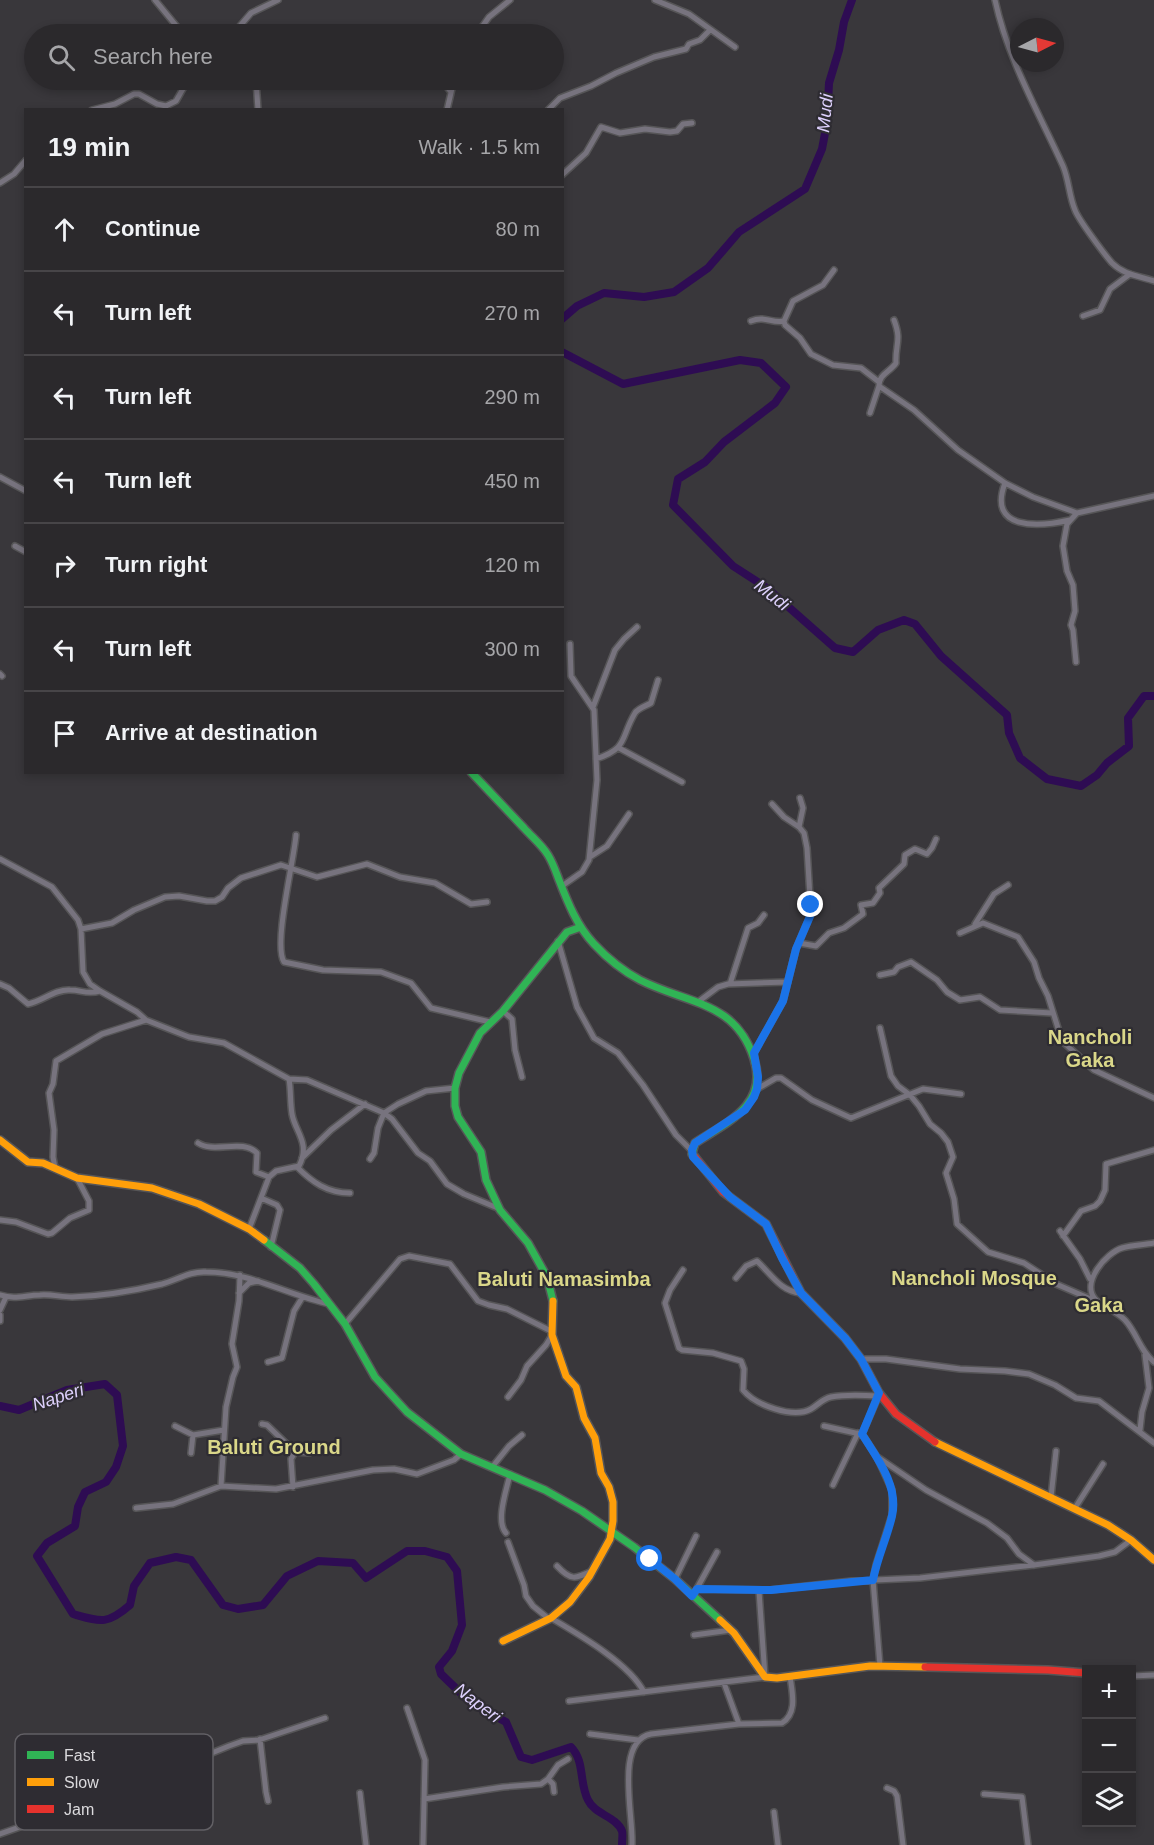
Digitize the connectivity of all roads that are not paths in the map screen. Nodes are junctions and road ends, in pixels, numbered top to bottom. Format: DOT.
graph roads {
  1 [pos="155,0"];
  2 [pos="278,0"];
  3 [pos="510,0"];
  4 [pos="655,0"];
  5 [pos="994,0"];
  6 [pos="175,24"];
  7 [pos="242,24"];
  8 [pos="484,24"];
  9 [pos="710,30"];
  10 [pos="735,47"];
  11 [pos="183,90"];
  12 [pos="257,90"];
  13 [pos="451,92"];
  14 [pos="100,108"];
  15 [pos="258,108"];
  16 [pos="447,108"];
  17 [pos="550,108"];
  18 [pos="692,123"];
  19 [pos="24,162"];
  20 [pos="564,173"];
  21 [pos="0,183"];
  22 [pos="834,270"];
  23 [pos="1130,274"];
  24 [pos="1154,280"];
  25 [pos="1083,316"];
  26 [pos="894,320"];
  27 [pos="751,321"];
  28 [pos="784,321"];
  29 [pos="879,384"];
  30 [pos="870,413"];
  31 [pos="0,477"];
  32 [pos="1005,483"];
  33 [pos="24,490"];
  34 [pos="1154,496"];
  35 [pos="1077,513"];
  36 [pos="1070,520"];
  37 [pos="15,546"];
  38 [pos="24,551"];
  39 [pos="638,627"];
  40 [pos="570,644"];
  41 [pos="1076,662"];
  42 [pos="658,680"];
  43 [pos="593,707"];
  44 [pos="619,748"];
  45 [pos="596,759"];
  46 [pos="473,774"];
  47 [pos="682,782"];
  48 [pos="800,798"];
  49 [pos="772,804"];
  50 [pos="629,814"];
  51 [pos="799,827"];
  52 [pos="296,835"];
  53 [pos="936,839"];
  54 [pos="590,857"];
  55 [pos="0,859"];
  56 [pos="292,868"];
  57 [pos="1008,885"];
  58 [pos="562,886"];
  59 [pos="487,902"];
  60 [pos="764,915"];
  61 [pos="974,926"];
  62 [pos="581,927"];
  63 [pos="81,929"];
  64 [pos="960,933"];
  65 [pos="558,941"];
  66 [pos="799,943"];
  67 [pos="880,975"];
  68 [pos="788,982"];
  69 [pos="0,984"];
  70 [pos="730,984"];
  71 [pos="100,992"];
  72 [pos="698,1002"];
  73 [pos="503,1011"];
  74 [pos="1052,1013"];
  75 [pos="146,1020"];
  76 [pos="490,1022"];
  77 [pos="880,1028"];
  78 [pos="754,1053"];
  79 [pos="522,1077"];
  80 [pos="289,1079"];
  81 [pos="455,1088"];
  82 [pos="757,1089"];
  83 [pos="962,1094"];
  84 [pos="910,1095"];
  85 [pos="1154,1098"];
  86 [pos="365,1104"];
  87 [pos="384,1113"];
  88 [pos="0,1140"];
  89 [pos="198,1143"];
  90 [pos="692,1150"];
  91 [pos="1154,1150"];
  92 [pos="302,1158"];
  93 [pos="370,1159"];
  94 [pos="297,1167"];
  95 [pos="55,1168"];
  96 [pos="77,1178"];
  97 [pos="269,1178"];
  98 [pos="350,1193"];
  99 [pos="261,1198"];
  100 [pos="500,1210"];
  101 [pos="0,1220"];
  102 [pos="249,1230"];
  103 [pos="1154,1243"];
  104 [pos="271,1247"];
  105 [pos="682,1270"];
  106 [pos="240,1275"];
  107 [pos="736,1278"];
  108 [pos="1090,1279"];
  109 [pos="260,1281"];
  110 [pos="239,1293"];
  111 [pos="801,1293"];
  112 [pos="3,1296"];
  113 [pos="302,1298"];
  114 [pos="1100,1303"];
  115 [pos="329,1304"];
  116 [pos="0,1310"];
  117 [pos="0,1315"];
  118 [pos="0,1321"];
  119 [pos="345,1324"];
  120 [pos="552,1333"];
  121 [pos="1145,1355"];
  122 [pos="861,1359"];
  123 [pos="268,1362"];
  124 [pos="1154,1362"];
  125 [pos="879,1394"];
  126 [pos="508,1397"];
  127 [pos="262,1424"];
  128 [pos="175,1426"];
  129 [pos="824,1426"];
  130 [pos="224,1430"];
  131 [pos="1140,1430"];
  132 [pos="860,1434"];
  133 [pos="193,1435"];
  134 [pos="522,1435"];
  135 [pos="1154,1443"];
  136 [pos="1056,1451"];
  137 [pos="295,1452"];
  138 [pos="191,1453"];
  139 [pos="309,1453"];
  140 [pos="461,1454"];
  141 [pos="877,1457"];
  142 [pos="1103,1464"];
  143 [pos="493,1466"];
  144 [pos="510,1474"];
  145 [pos="833,1485"];
  146 [pos="221,1486"];
  147 [pos="293,1487"];
  148 [pos="1051,1497"];
  149 [pos="136,1508"];
  150 [pos="1076,1508"];
  151 [pos="506,1533"];
  152 [pos="612,1533"];
  153 [pos="696,1536"];
  154 [pos="1131,1540"];
  155 [pos="508,1542"];
  156 [pos="717,1552"];
  157 [pos="1154,1560"];
  158 [pos="1034,1565"];
  159 [pos="557,1566"];
  160 [pos="592,1570"];
  161 [pos="675,1579"];
  162 [pos="873,1580"];
  163 [pos="697,1589"];
  164 [pos="759,1590"];
  165 [pos="692,1596"];
  166 [pos="550,1618"];
  167 [pos="731,1630"];
  168 [pos="694,1635"];
  169 [pos="503,1641"];
  170 [pos="880,1666"];
  171 [pos="1082,1673"];
  172 [pos="1154,1675"];
  173 [pos="790,1676"];
  174 [pos="1136,1676"];
  175 [pos="765,1677"];
  176 [pos="724,1683"];
  177 [pos="644,1692"];
  178 [pos="569,1701"];
  179 [pos="407,1708"];
  180 [pos="325,1718"];
  181 [pos="739,1724"];
  182 [pos="590,1734"];
  183 [pos="260,1739"];
  184 [pos="638,1740"];
  185 [pos="213,1753"];
  186 [pos="568,1759"];
  187 [pos="548,1779"];
  188 [pos="887,1788"];
  189 [pos="554,1792"];
  190 [pos="360,1793"];
  191 [pos="984,1794"];
  192 [pos="424,1799"];
  193 [pos="268,1801"];
  194 [pos="774,1812"];
  195 [pos="15,1829"];
  196 [pos="0,1834"];
  197 [pos="366,1845"];
  198 [pos="423,1845"];
  199 [pos="632,1845"];
  200 [pos="778,1845"];
  201 [pos="903,1845"];
  202 [pos="1028,1845"];
  1 -- 6 [label="street"];
  2 -- 7 [label="street"];
  3 -- 8 [label="street"];
  4 -- 9 [label="street"];
  5 -- 23 [label="street"];
  9 -- 10 [label="street"];
  9 -- 17 [label="street"];
  11 -- 14 [label="street"];
  12 -- 15 [label="street"];
  13 -- 16 [label="street"];
  18 -- 20 [label="street"];
  19 -- 21 [label="street"];
  22 -- 28 [label="street"];
  23 -- 24 [label="street"];
  23 -- 25 [label="street"];
  26 -- 29 [label="street"];
  27 -- 28 [label="street"];
  28 -- 29 [label="street"];
  29 -- 30 [label="street"];
  29 -- 32 [label="street"];
  31 -- 33 [label="street"];
  32 -- 35 [label="street"];
  32 -- 36 [label="street"];
  34 -- 35 [label="street"];
  35 -- 36 [label="street"];
  36 -- 41 [label="street"];
  37 -- 38 [label="street"];
  39 -- 43 [label="street"];
  40 -- 43 [label="street"];
  42 -- 44 [label="street"];
  43 -- 45 [label="street"];
  44 -- 45 [label="street"];
  44 -- 47 [label="street"];
  45 -- 54 [label="street"];
  46 -- 58 [label="street"];
  48 -- 51 [label="street"];
  49 -- 51 [label="street"];
  50 -- 54 [label="street"];
  51 -- 66 [label="street"];
  52 -- 56 [label="street"];
  53 -- 66 [label="street"];
  54 -- 58 [label="street"];
  55 -- 63 [label="street"];
  56 -- 59 [label="street"];
  56 -- 63 [label="street"];
  56 -- 76 [label="street"];
  57 -- 61 [label="street"];
  58 -- 62 [label="street"];
  60 -- 70 [label="street"];
  61 -- 64 [label="street"];
  61 -- 74 [label="street"];
  62 -- 65 [label="street"];
  62 -- 72 [label="street"];
  63 -- 71 [label="street"];
  65 -- 73 [label="street"];
  65 -- 90 [label="street"];
  66 -- 68 [label="street"];
  67 -- 74 [label="street"];
  68 -- 70 [label="street"];
  68 -- 78 [label="street"];
  69 -- 71 [label="street"];
  70 -- 72 [label="street"];
  71 -- 75 [label="street"];
  72 -- 78 [label="street"];
  73 -- 76 [label="street"];
  73 -- 79 [label="street"];
  74 -- 85 [label="street"];
  75 -- 80 [label="street"];
  75 -- 95 [label="street"];
  76 -- 81 [label="street"];
  77 -- 84 [label="street"];
  78 -- 82 [label="street"];
  80 -- 86 [label="street"];
  80 -- 92 [label="street"];
  81 -- 87 [label="street"];
  81 -- 100 [label="street"];
  82 -- 84 [label="street"];
  82 -- 90 [label="street"];
  83 -- 84 [label="street"];
  84 -- 114 [label="street"];
  86 -- 87 [label="street"];
  86 -- 92 [label="street"];
  87 -- 93 [label="street"];
  87 -- 100 [label="street"];
  88 -- 95 [label="street"];
  89 -- 97 [label="street"];
  90 -- 111 [label="street"];
  91 -- 108 [label="street"];
  92 -- 94 [label="street"];
  94 -- 97 [label="street"];
  94 -- 98 [label="street"];
  95 -- 96 [label="street"];
  96 -- 101 [label="street"];
  96 -- 102 [label="street"];
  97 -- 99 [label="street"];
  99 -- 102 [label="street"];
  99 -- 104 [label="street"];
  100 -- 120 [label="street"];
  102 -- 104 [label="street"];
  103 -- 108 [label="street"];
  104 -- 115 [label="street"];
  105 -- 125 [label="street"];
  106 -- 109 [label="street"];
  106 -- 110 [label="street"];
  106 -- 112 [label="street"];
  107 -- 111 [label="street"];
  108 -- 114 [label="street"];
  109 -- 110 [label="street"];
  109 -- 113 [label="street"];
  110 -- 130 [label="street"];
  111 -- 122 [label="street"];
  112 -- 116 [label="street"];
  113 -- 115 [label="street"];
  113 -- 123 [label="street"];
  114 -- 121 [label="street"];
  115 -- 119 [label="street"];
  117 -- 118 [label="street"];
  119 -- 120 [label="street"];
  119 -- 140 [label="street"];
  120 -- 126 [label="street"];
  120 -- 152 [label="street"];
  121 -- 124 [label="street"];
  121 -- 131 [label="street"];
  122 -- 125 [label="street"];
  122 -- 131 [label="street"];
  125 -- 132 [label="street"];
  125 -- 148 [label="street"];
  127 -- 137 [label="street"];
  128 -- 133 [label="street"];
  129 -- 132 [label="street"];
  130 -- 133 [label="street"];
  130 -- 146 [label="street"];
  131 -- 135 [label="street"];
  132 -- 141 [label="street"];
  132 -- 145 [label="street"];
  133 -- 138 [label="street"];
  134 -- 143 [label="street"];
  136 -- 148 [label="street"];
  137 -- 139 [label="street"];
  137 -- 147 [label="street"];
  140 -- 143 [label="street"];
  140 -- 147 [label="street"];
  141 -- 158 [label="street"];
  141 -- 162 [label="street"];
  142 -- 150 [label="street"];
  143 -- 144 [label="street"];
  144 -- 151 [label="street"];
  144 -- 152 [label="street"];
  146 -- 147 [label="street"];
  146 -- 149 [label="street"];
  148 -- 150 [label="street"];
  150 -- 154 [label="street"];
  152 -- 160 [label="street"];
  152 -- 161 [label="street"];
  153 -- 161 [label="street"];
  154 -- 157 [label="street"];
  154 -- 158 [label="street"];
  155 -- 166 [label="street"];
  156 -- 163 [label="street"];
  158 -- 162 [label="street"];
  159 -- 160 [label="street"];
  160 -- 166 [label="street"];
  161 -- 165 [label="street"];
  162 -- 164 [label="street"];
  162 -- 170 [label="street"];
  163 -- 164 [label="street"];
  163 -- 165 [label="street"];
  164 -- 175 [label="street"];
  165 -- 167 [label="street"];
  166 -- 169 [label="street"];
  166 -- 177 [label="street"];
  167 -- 168 [label="street"];
  167 -- 175 [label="street"];
  170 -- 171 [label="street"];
  170 -- 173 [label="street"];
  172 -- 174 [label="street"];
  173 -- 175 [label="street"];
  173 -- 181 [label="street"];
  175 -- 176 [label="street"];
  176 -- 177 [label="street"];
  176 -- 181 [label="street"];
  177 -- 178 [label="street"];
  179 -- 192 [label="street"];
  180 -- 183 [label="street"];
  181 -- 184 [label="street"];
  182 -- 184 [label="street"];
  183 -- 185 [label="street"];
  183 -- 193 [label="street"];
  184 -- 199 [label="street"];
  186 -- 187 [label="street"];
  187 -- 189 [label="street"];
  187 -- 192 [label="street"];
  188 -- 201 [label="street"];
  190 -- 197 [label="street"];
  191 -- 202 [label="street"];
  192 -- 198 [label="street"];
  194 -- 200 [label="street"];
  195 -- 196 [label="street"];
}
